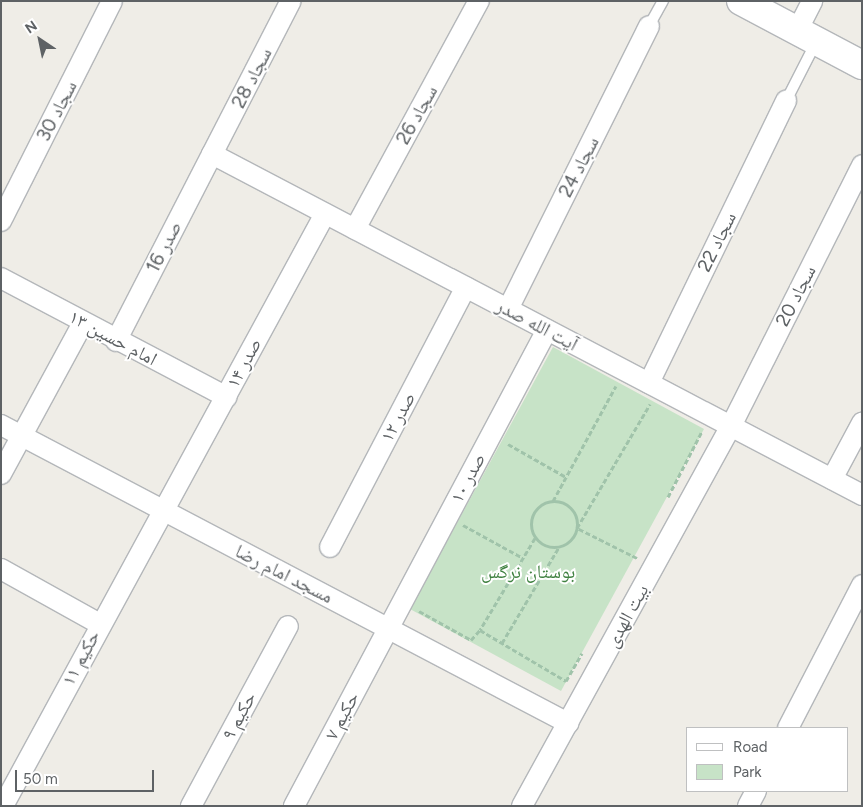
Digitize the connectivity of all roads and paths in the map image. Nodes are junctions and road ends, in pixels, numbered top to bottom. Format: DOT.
graph roads {
  1 [pos="112,1"];
  2 [pos="291,1"];
  3 [pos="479,1"];
  4 [pos="663,1"];
  5 [pos="740,1"];
  6 [pos="812,1"];
  7 [pos="649,26"];
  8 [pos="806,36"];
  9 [pos="862,65"];
  10 [pos="786,101"];
  11 [pos="212,154"];
  12 [pos="862,165"];
  13 [pos="326,214"];
  14 [pos="1,221"];
  15 [pos="355,229"];
  16 [pos="1,278"];
  17 [pos="466,287"];
  18 [pos="508,309"];
  19 [pos="83,323"];
  20 [pos="547,330"];
  21 [pos="116,341"];
  22 [pos="607,382"];
  23 [pos="616,386"];
  24 [pos="625,391"];
  25 [pos="645,392"];
  26 [pos="227,396"];
  27 [pos="650,404"];
  28 [pos="659,409"];
  29 [pos="862,423"];
  30 [pos="1,425"];
  31 [pos="731,426"];
  32 [pos="694,427"];
  33 [pos="20,435"];
  34 [pos="512,435"];
  35 [pos="507,443"];
  36 [pos="503,451"];
  37 [pos="1,474"];
  38 [pos="566,477"];
  39 [pos="832,480"];
  40 [pos="862,495"];
  41 [pos="553,501"];
  42 [pos="663,507"];
  43 [pos="164,513"];
  44 [pos="468,517"];
  45 [pos="463,525"];
  46 [pos="577,528"];
  47 [pos="459,534"];
  48 [pos="535,538"];
  49 [pos="559,546"];
  50 [pos="330,547"];
  51 [pos="641,550"];
  52 [pos="523,558"];
  53 [pos="636,558"];
  54 [pos="632,566"];
  55 [pos="654,567"];
  56 [pos="1,569"];
  57 [pos="862,585"];
  58 [pos="422,602"];
  59 [pos="100,624"];
  60 [pos="288,626"];
  61 [pos="389,627"];
  62 [pos="480,630"];
  63 [pos="502,643"];
  64 [pos="585,648"];
  65 [pos="568,723"];
  66 [pos="789,727"];
  67 [pos="755,792"];
  68 [pos="3,806"];
  69 [pos="191,806"];
  70 [pos="294,806"];
  71 [pos="522,806"];
  72 [pos="748,806"];
  1 -- 14 [label="street, سجاد 30"];
  2 -- 11 [label="street, سجاد 28"];
  3 -- 15 [label="street, سجاد 26"];
  4 -- 7 [label="lane"];
  5 -- 8 [label="street"];
  6 -- 8 [label="street"];
  7 -- 18 [label="street, سجاد 24"];
  8 -- 9 [label="street"];
  8 -- 10 [label="lane"];
  10 -- 25 [label="street, سجاد 22"];
  11 -- 13 [label="street, آیت الله صدر"];
  11 -- 21 [label="street, صدر 16"];
  12 -- 31 [label="street, سجاد 20"];
  13 -- 15 [label="street, آیت الله صدر"];
  13 -- 26 [label="street, صدر ۱۴"];
  15 -- 17 [label="street, آیت الله صدر"];
  16 -- 19 [label="street, امام حسین ۱۳"];
  17 -- 18 [label="street, آیت الله صدر"];
  17 -- 50 [label="street, صدر ۱۲"];
  18 -- 20 [label="street, آیت الله صدر"];
  19 -- 21 [label="street, امام حسین ۱۳"];
  19 -- 33 [label="street"];
  20 -- 25 [label="street, آیت الله صدر"];
  20 -- 61 [label="street, صدر ۱۰"];
  21 -- 26 [label="street, امام حسین ۱۳"];
  22 -- 23 [label="path"];
  23 -- 24 [label="path"];
  23 -- 38 [label="path"];
  25 -- 27 [label="path"];
  25 -- 31 [label="street, آیت الله صدر"];
  26 -- 43 [label="street, صدر ۱۴"];
  27 -- 28 [label="path"];
  27 -- 46 [label="path"];
  29 -- 39 [label="street"];
  30 -- 33 [label="street, مسجد امام رضا"];
  31 -- 39 [label="street, آیت الله صدر"];
  31 -- 55 [label="street, بیت الهدی"];
  32 -- 42 [label="path"];
  33 -- 37 [label="street"];
  33 -- 43 [label="street, مسجد امام رضا"];
  34 -- 35 [label="path"];
  35 -- 36 [label="path"];
  35 -- 38 [label="path"];
  38 -- 41 [label="path"];
  39 -- 40 [label="street, آیت الله صدر"];
  41 -- 46 [label="path"];
  41 -- 48 [label="path"];
  43 -- 59 [label="street, حکیم ۱۱"];
  43 -- 61 [label="street, مسجد امام رضا"];
  44 -- 45 [label="path"];
  45 -- 47 [label="path"];
  45 -- 52 [label="path"];
  46 -- 49 [label="path"];
  46 -- 53 [label="path"];
  48 -- 49 [label="path"];
  48 -- 52 [label="path"];
  49 -- 63 [label="path"];
  51 -- 53 [label="path"];
  52 -- 62 [label="path"];
  53 -- 54 [label="path"];
  53 -- 55 [label="path"];
  55 -- 65 [label="street, بیت الهدی"];
  56 -- 59 [label="street"];
  57 -- 66 [label="street"];
  58 -- 62 [label="path"];
  59 -- 68 [label="street, حکیم ۱۱"];
  60 -- 69 [label="street, حکیم ۹"];
  61 -- 65 [label="street, مسجد امام رضا"];
  61 -- 70 [label="street, حکیم ۷"];
  62 -- 63 [label="path"];
  63 -- 64 [label="path"];
  65 -- 71 [label="street, بیت الهدی"];
  67 -- 72 [label="street"];
}
